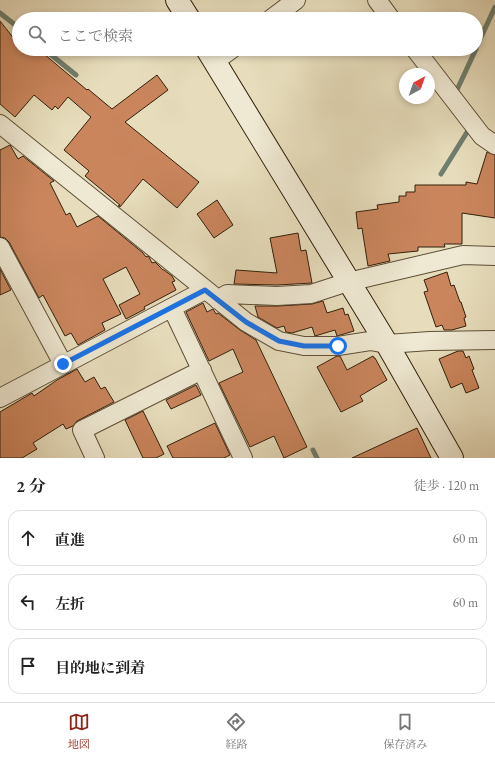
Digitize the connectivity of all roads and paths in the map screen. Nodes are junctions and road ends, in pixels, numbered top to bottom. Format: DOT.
graph roads {
  1 [pos="177,0"];
  2 [pos="296,0"];
  3 [pos="377,0"];
  4 [pos="185,12"];
  5 [pos="280,12"];
  6 [pos="386,12"];
  7 [pos="210,56"];
  8 [pos="419,56"];
  9 [pos="0,124"];
  10 [pos="495,145"];
  11 [pos="0,246"];
  12 [pos="495,256"];
  13 [pos="348,282"];
  14 [pos="212,295"];
  15 [pos="172,308"];
  16 [pos="495,340"];
  17 [pos="387,344"];
  18 [pos="63,364"];
  19 [pos="202,370"];
  20 [pos="1,396"];
  21 [pos="95,458"];
  22 [pos="243,458"];
  23 [pos="452,458"];
  1 -- 4 [label="street"];
  2 -- 5 [label="street"];
  3 -- 6 [label="street"];
  7 -- 13 [label="street"];
  8 -- 10 [label="street"];
  9 -- 14 [label="street"];
  11 -- 18 [label="street"];
  12 -- 13 [label="street"];
  13 -- 14 [label="street"];
  13 -- 17 [label="street"];
  14 -- 15 [label="street"];
  14 -- 17 [label="street"];
  15 -- 18 [label="street"];
  15 -- 19 [label="street"];
  16 -- 17 [label="street"];
  17 -- 23 [label="street"];
  18 -- 20 [label="street"];
  19 -- 21 [label="street"];
  19 -- 22 [label="street"];
}
